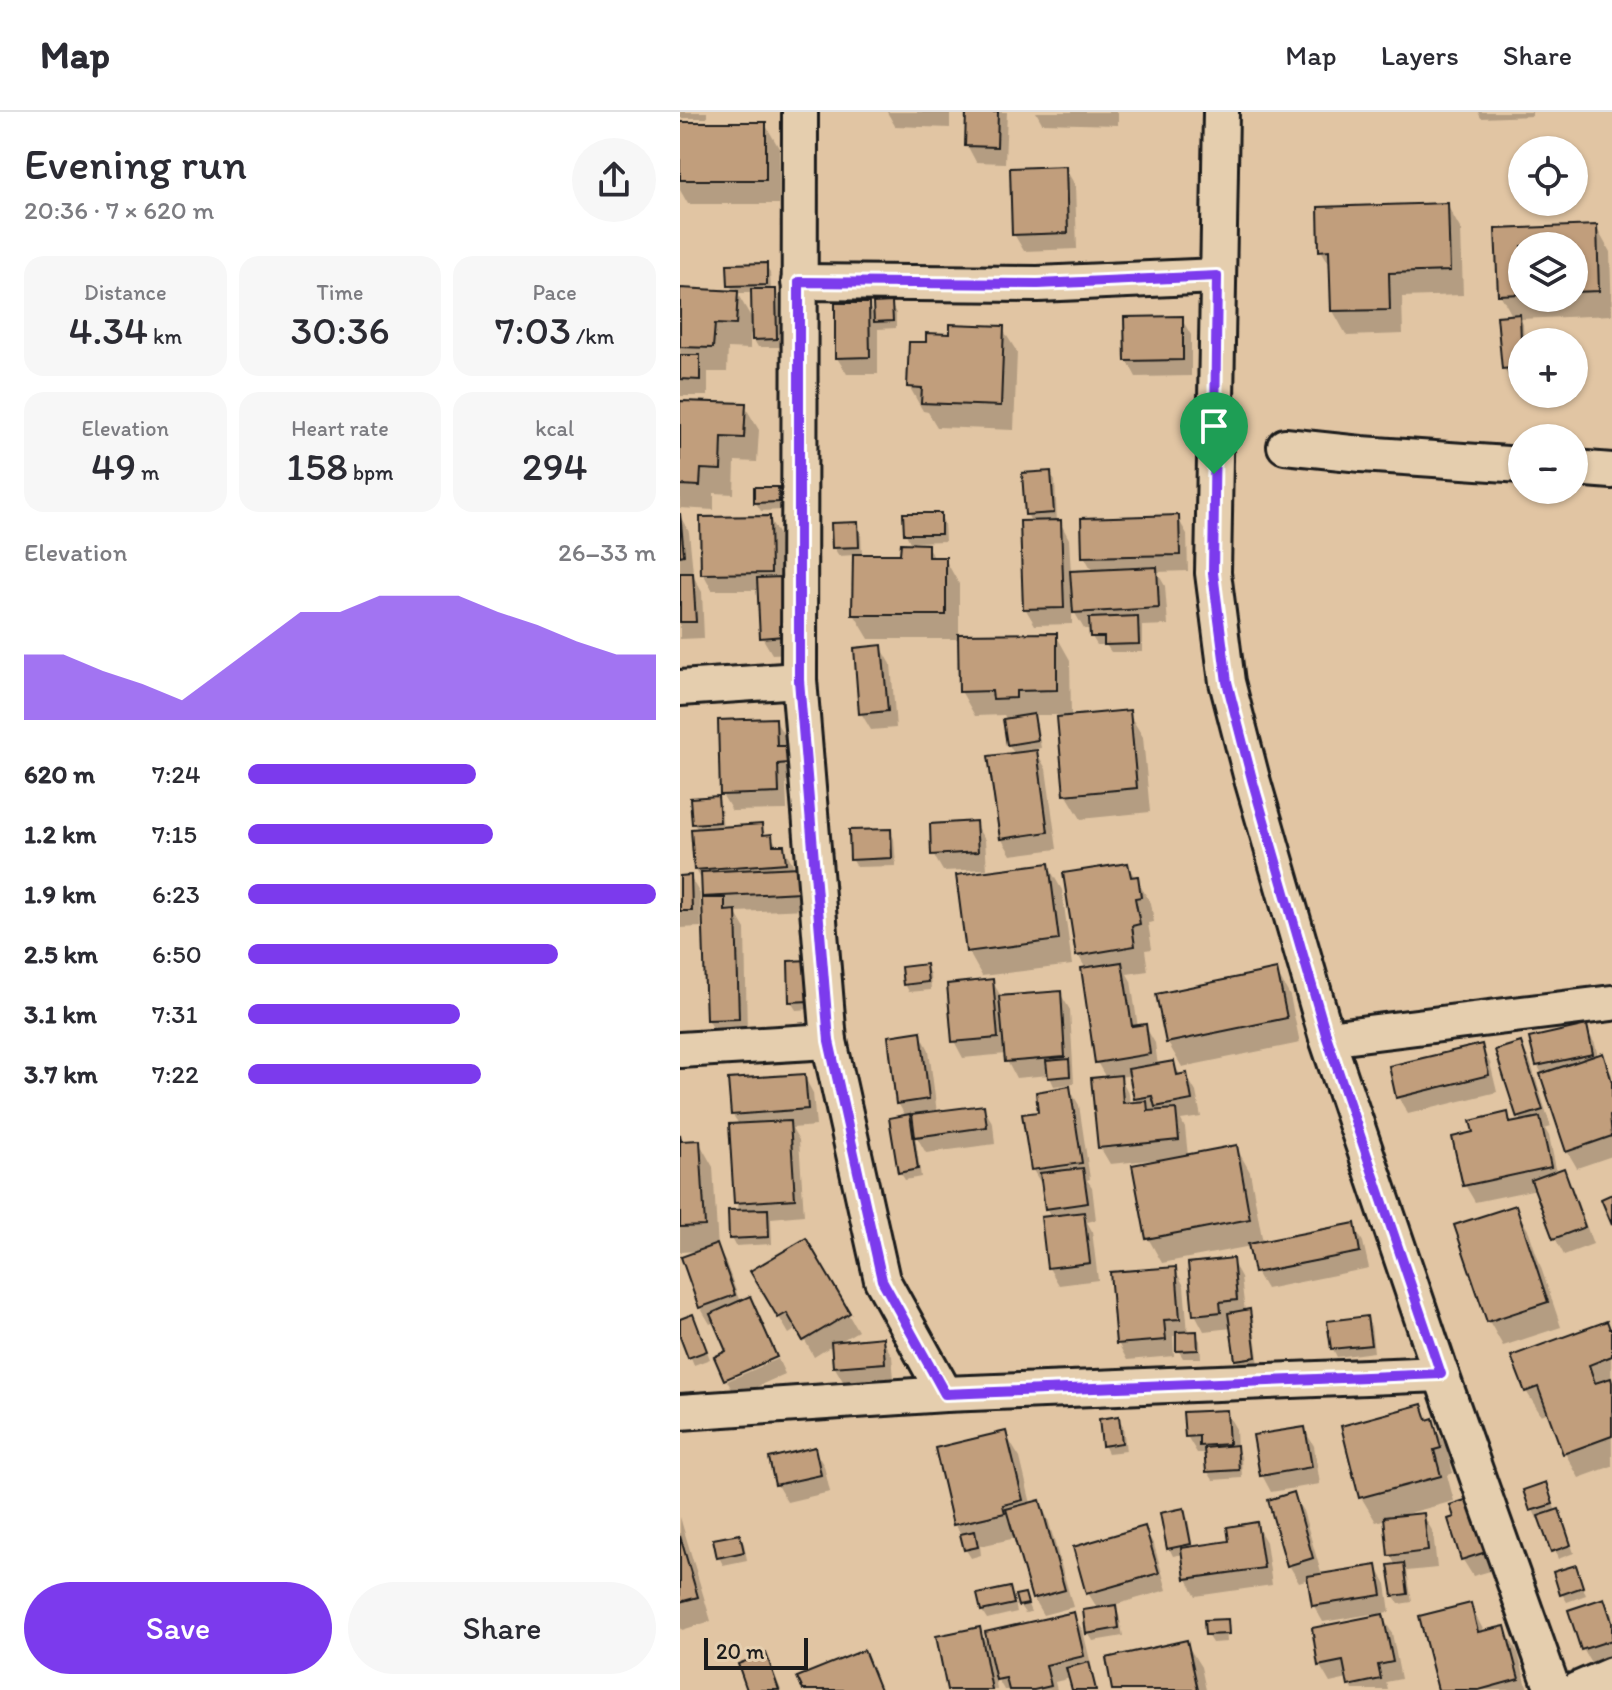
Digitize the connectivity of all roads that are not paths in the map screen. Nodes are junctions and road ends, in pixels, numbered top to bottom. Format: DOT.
graph roads {
  1 [pos="800,112"];
  2 [pos="1221,112"];
  3 [pos="1217,276"];
  4 [pos="799,282"];
  5 [pos="1285,446"];
  6 [pos="1508,464"];
  7 [pos="1588,469"];
  8 [pos="1612,471"];
  9 [pos="799,680"];
  10 [pos="680,688"];
  11 [pos="1612,1003"];
  12 [pos="1327,1038"];
  13 [pos="829,1041"];
  14 [pos="680,1050"];
  15 [pos="1441,1374"];
  16 [pos="945,1394"];
  17 [pos="680,1412"];
  18 [pos="1612,1675"];
  19 [pos="1553,1690"];
  20 [pos="1577,1690"];
  1 -- 4 [label="street"];
  2 -- 3 [label="street"];
  3 -- 4 [label="street"];
  3 -- 12 [label="street"];
  4 -- 9 [label="street"];
  5 -- 6 [label="street"];
  7 -- 8 [label="street"];
  9 -- 10 [label="street"];
  9 -- 13 [label="street"];
  11 -- 12 [label="street"];
  12 -- 15 [label="street"];
  13 -- 14 [label="street"];
  13 -- 16 [label="street"];
  15 -- 16 [label="street"];
  15 -- 19 [label="street"];
  16 -- 17 [label="street"];
  18 -- 20 [label="street"];
}
